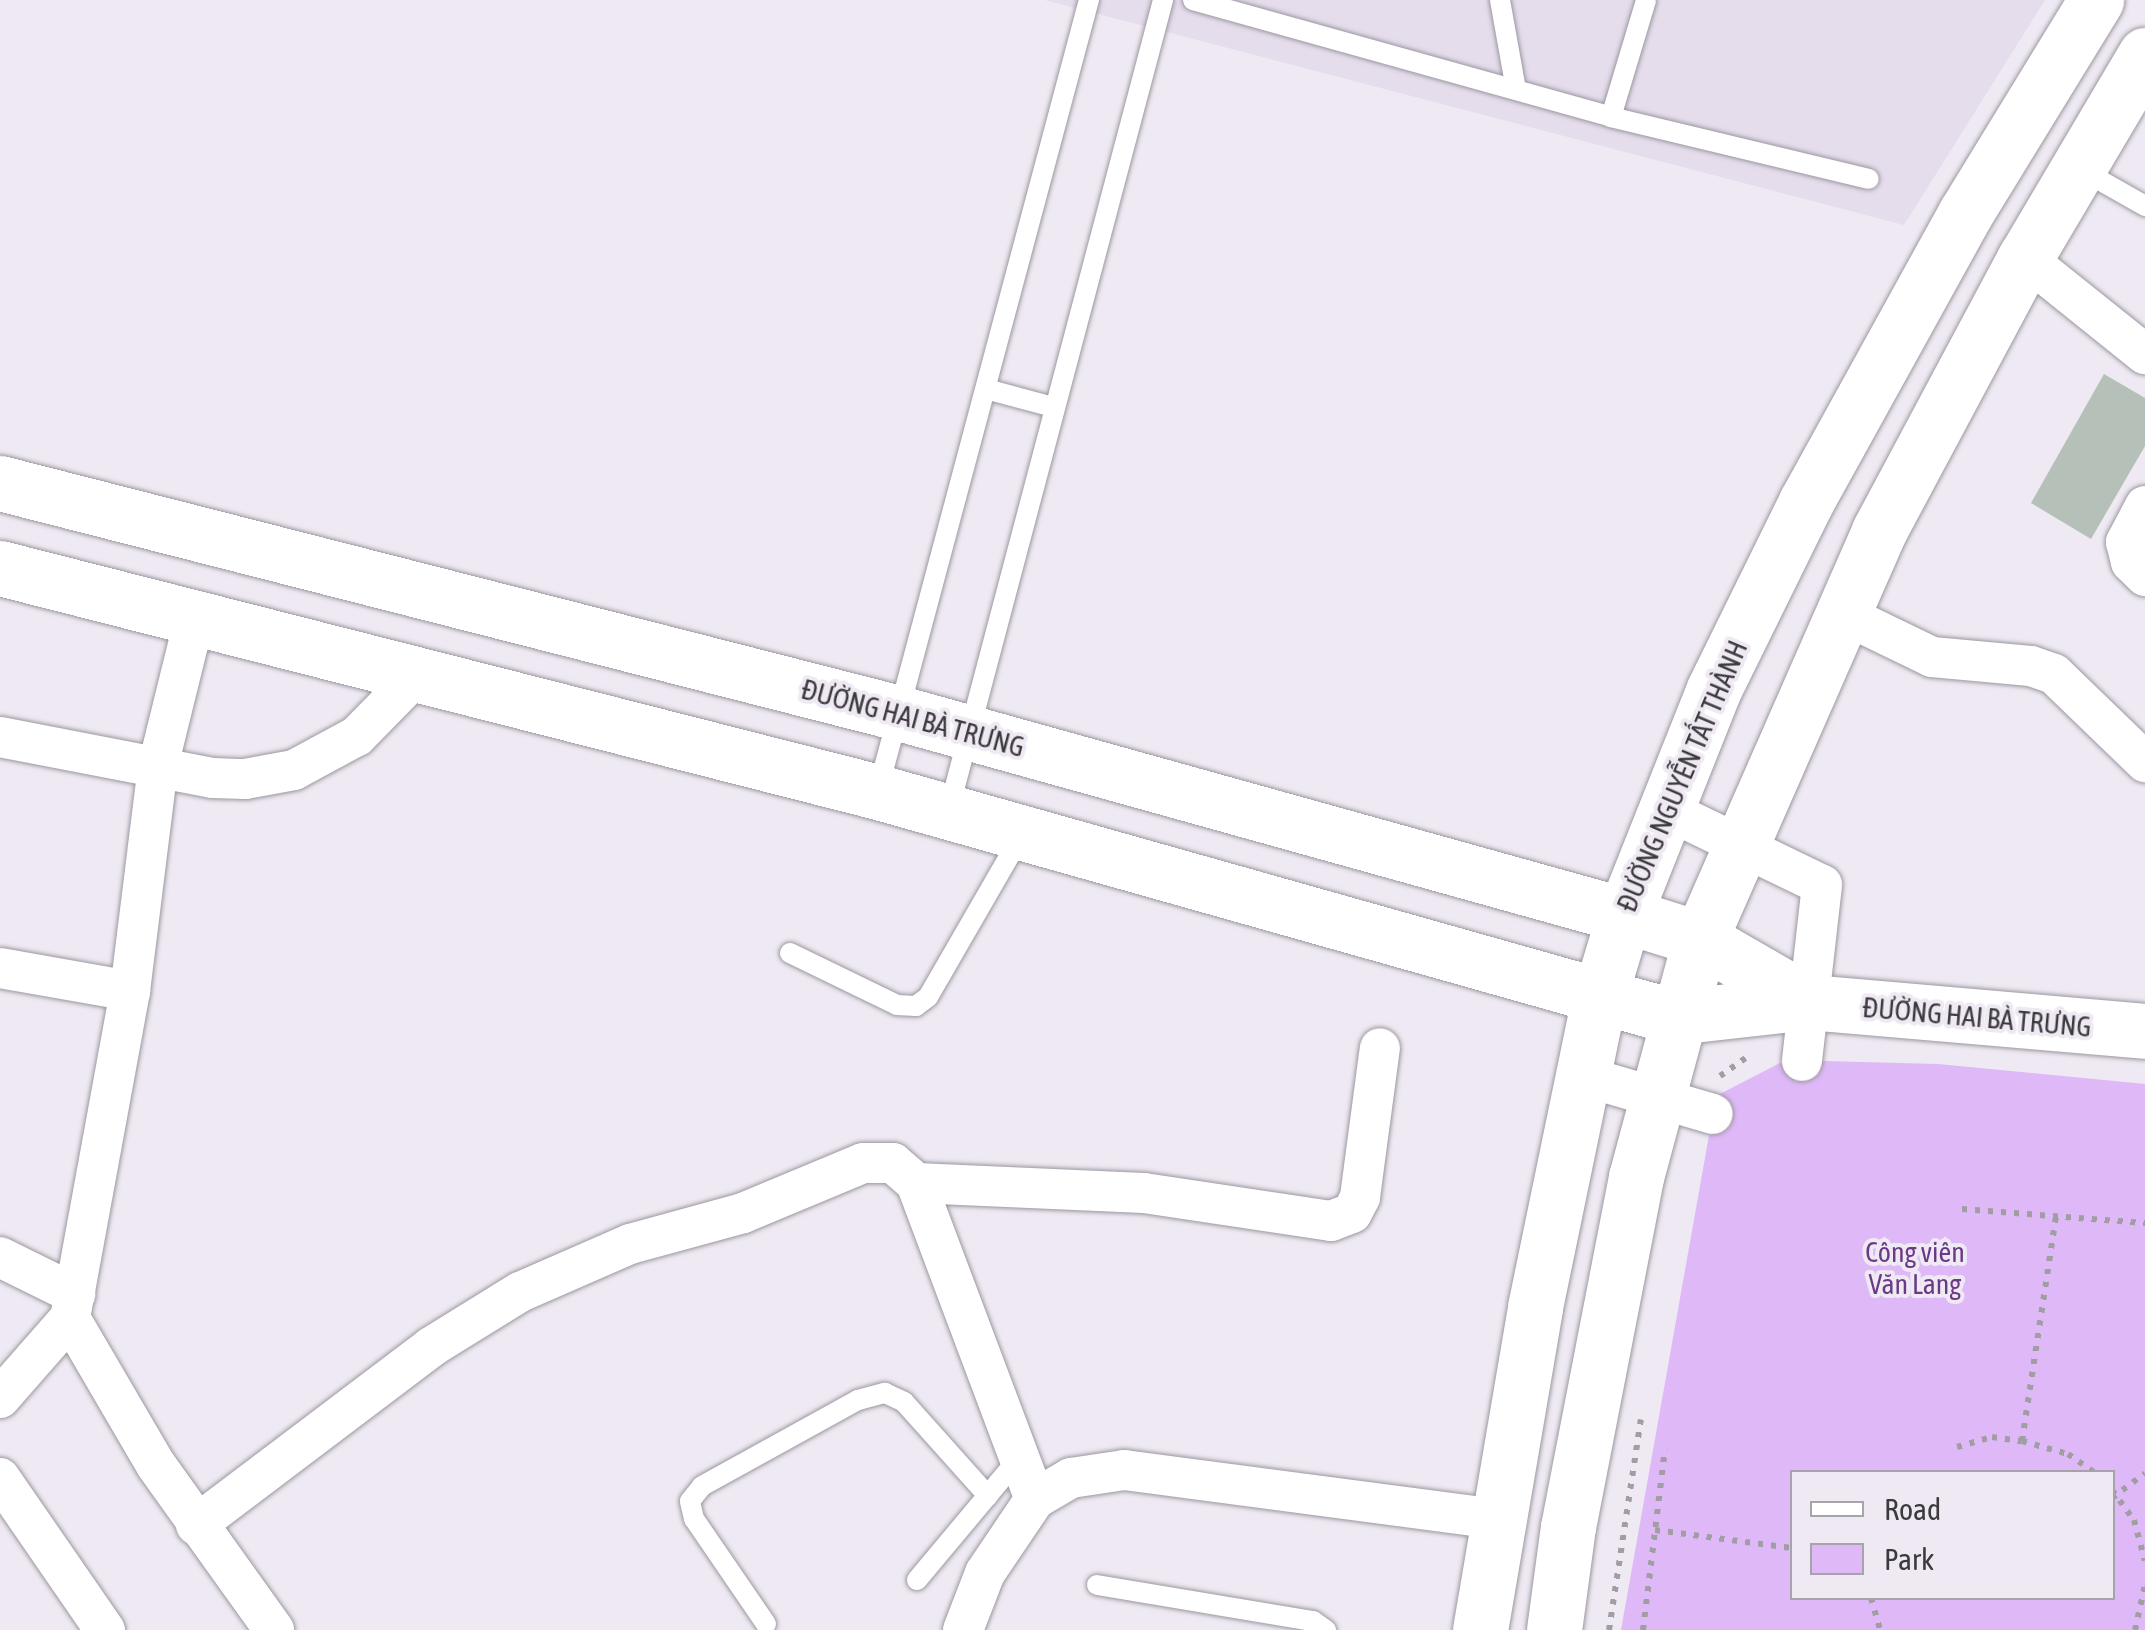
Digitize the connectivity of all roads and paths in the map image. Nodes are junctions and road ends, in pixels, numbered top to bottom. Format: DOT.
graph roads {
  1 [pos="1090,0"];
  2 [pos="1163,0"];
  3 [pos="1193,0"];
  4 [pos="1500,0"];
  5 [pos="1646,0"];
  6 [pos="2096,0"];
  7 [pos="2145,55"];
  8 [pos="1516,90"];
  9 [pos="1611,117"];
  10 [pos="2078,168"];
  11 [pos="1870,180"];
  12 [pos="2145,206"];
  13 [pos="2024,258"];
  14 [pos="2145,354"];
  15 [pos="986,388"];
  16 [pos="1053,406"];
  17 [pos="0,483"];
  18 [pos="2145,506"];
  19 [pos="0,568"];
  20 [pos="2145,576"];
  21 [pos="196,613"];
  22 [pos="1841,614"];
  23 [pos="420,672"];
  24 [pos="898,713"];
  25 [pos="967,732"];
  26 [pos="0,737"];
  27 [pos="2145,762"];
  28 [pos="158,766"];
  29 [pos="878,792"];
  30 [pos="1665,808"];
  31 [pos="948,811"];
  32 [pos="1023,832"];
  33 [pos="1738,844"];
  34 [pos="1624,915"];
  35 [pos="1700,938"];
  36 [pos="790,953"];
  37 [pos="0,968"];
  38 [pos="130,991"];
  39 [pos="1599,999"];
  40 [pos="1809,1002"];
  41 [pos="1675,1017"];
  42 [pos="2145,1031"];
  43 [pos="1380,1048"];
  44 [pos="1802,1060"];
  45 [pos="1583,1076"];
  46 [pos="1654,1096"];
  47 [pos="1713,1114"];
  48 [pos="916,1183"];
  49 [pos="1962,1209"];
  50 [pos="2056,1216"];
  51 [pos="2145,1223"];
  52 [pos="0,1257"];
  53 [pos="73,1306"];
  54 [pos="0,1398"];
  55 [pos="2022,1441"];
  56 [pos="1956,1447"];
  57 [pos="1665,1449"];
  58 [pos="1020,1457"];
  59 [pos="2091,1470"];
  60 [pos="2145,1473"];
  61 [pos="0,1478"];
  62 [pos="2115,1493"];
  63 [pos="2115,1495"];
  64 [pos="988,1496"];
  65 [pos="1035,1500"];
  66 [pos="1494,1519"];
  67 [pos="196,1525"];
  68 [pos="1655,1530"];
  69 [pos="1790,1548"];
  70 [pos="2145,1561"];
  71 [pos="917,1580"];
  72 [pos="1097,1585"];
  73 [pos="2145,1585"];
  74 [pos="2144,1599"];
  75 [pos="1872,1600"];
  76 [pos="766,1624"];
  77 [pos="104,1630"];
  78 [pos="274,1630"];
  79 [pos="963,1630"];
  80 [pos="1326,1630"];
  81 [pos="1480,1630"];
  82 [pos="1554,1630"];
  83 [pos="1642,1630"];
  84 [pos="1880,1630"];
  85 [pos="2135,1630"];
  1 -- 15 [label="lane"];
  2 -- 16 [label="lane"];
  3 -- 8 [label="lane"];
  4 -- 8 [label="lane"];
  5 -- 9 [label="lane"];
  6 -- 30 [label="street, ĐƯỜNG NGUYỄN TẤT THÀNH"];
  7 -- 10 [label="street"];
  8 -- 9 [label="lane"];
  9 -- 11 [label="lane"];
  10 -- 12 [label="lane"];
  10 -- 13 [label="street"];
  13 -- 14 [label="street"];
  13 -- 22 [label="street"];
  15 -- 16 [label="lane"];
  15 -- 24 [label="lane"];
  16 -- 25 [label="lane"];
  17 -- 24 [label="street, ĐƯỜNG HAI BÀ TRƯNG"];
  18 -- 20 [label="street"];
  19 -- 21 [label="street, ĐƯỜNG HAI BÀ TRƯNG"];
  21 -- 23 [label="street, ĐƯỜNG HAI BÀ TRƯNG"];
  21 -- 28 [label="street"];
  22 -- 27 [label="street"];
  22 -- 33 [label="street"];
  23 -- 28 [label="street"];
  23 -- 29 [label="street, ĐƯỜNG HAI BÀ TRƯNG"];
  24 -- 25 [label="street, ĐƯỜNG HAI BÀ TRƯNG"];
  24 -- 29 [label="lane"];
  25 -- 31 [label="lane"];
  25 -- 34 [label="street, ĐƯỜNG HAI BÀ TRƯNG"];
  26 -- 28 [label="street"];
  28 -- 38 [label="street"];
  29 -- 31 [label="street, ĐƯỜNG HAI BÀ TRƯNG"];
  30 -- 33 [label="street"];
  30 -- 34 [label="street, ĐƯỜNG NGUYỄN TẤT THÀNH"];
  31 -- 32 [label="street, ĐƯỜNG HAI BÀ TRƯNG"];
  32 -- 36 [label="lane"];
  32 -- 39 [label="street, ĐƯỜNG HAI BÀ TRƯNG"];
  33 -- 35 [label="street"];
  33 -- 40 [label="street"];
  34 -- 35 [label="street, ĐƯỜNG HAI BÀ TRƯNG"];
  34 -- 39 [label="street, ĐƯỜNG NGUYỄN TẤT THÀNH"];
  35 -- 40 [label="street, ĐƯỜNG HAI BÀ TRƯNG"];
  35 -- 41 [label="street"];
  37 -- 38 [label="street"];
  38 -- 53 [label="street"];
  39 -- 41 [label="street, ĐƯỜNG HAI BÀ TRƯNG"];
  39 -- 45 [label="street, ĐƯỜNG NGUYỄN TẤT THÀNH"];
  40 -- 41 [label="street, ĐƯỜNG HAI BÀ TRƯNG"];
  40 -- 42 [label="street, ĐƯỜNG HAI BÀ TRƯNG"];
  40 -- 44 [label="street"];
  41 -- 46 [label="street"];
  43 -- 48 [label="street"];
  45 -- 46 [label="street"];
  45 -- 66 [label="street, ĐƯỜNG NGUYỄN TẤT THÀNH"];
  46 -- 47 [label="street"];
  46 -- 82 [label="street"];
  48 -- 58 [label="street"];
  48 -- 67 [label="street"];
  49 -- 50 [label="path"];
  50 -- 51 [label="path"];
  50 -- 55 [label="path"];
  52 -- 53 [label="street"];
  53 -- 54 [label="street"];
  53 -- 67 [label="street"];
  55 -- 56 [label="path"];
  55 -- 59 [label="path"];
  57 -- 68 [label="path"];
  58 -- 64 [label="lane"];
  58 -- 65 [label="street"];
  60 -- 62 [label="path"];
  61 -- 77 [label="street"];
  63 -- 70 [label="path"];
  64 -- 71 [label="lane"];
  64 -- 76 [label="lane"];
  65 -- 66 [label="street"];
  65 -- 79 [label="street"];
  66 -- 81 [label="street, ĐƯỜNG NGUYỄN TẤT THÀNH"];
  67 -- 78 [label="street"];
  68 -- 69 [label="path"];
  68 -- 83 [label="path"];
  72 -- 80 [label="lane"];
  73 -- 74 [label="path"];
  74 -- 85 [label="path"];
  75 -- 84 [label="path"];
}
